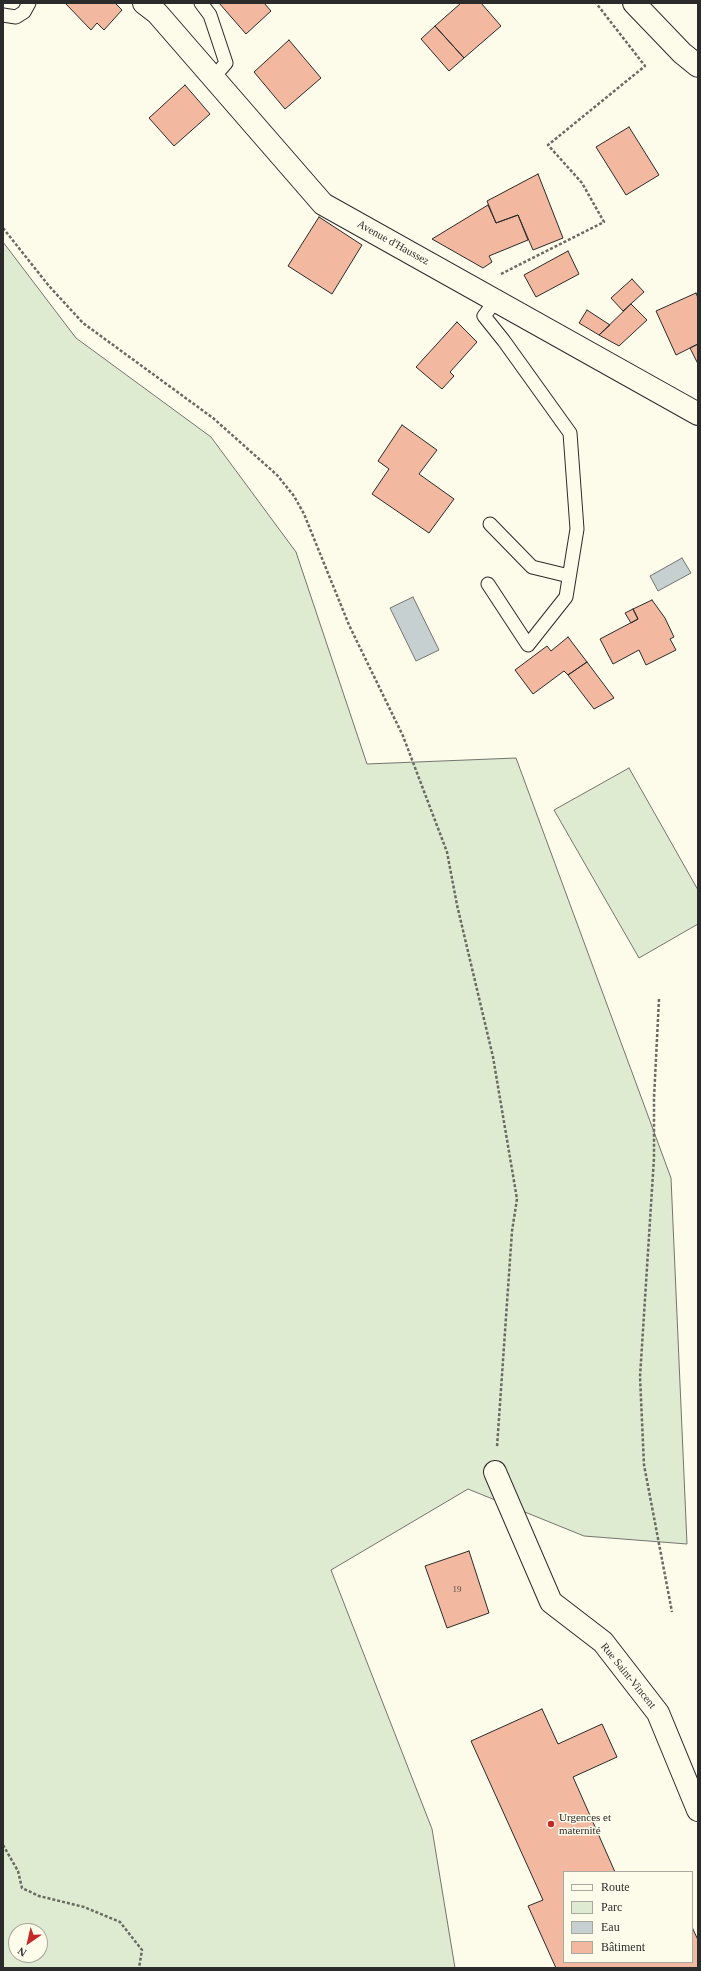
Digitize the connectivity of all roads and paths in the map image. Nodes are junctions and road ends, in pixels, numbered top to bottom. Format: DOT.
graph roads {
  1 [pos="29,3"];
  2 [pos="144,3"];
  3 [pos="201,3"];
  4 [pos="596,3"];
  5 [pos="638,4"];
  6 [pos="3,15"];
  7 [pos="698,66"];
  8 [pos="213,78"];
  9 [pos="3,228"];
  10 [pos="490,297"];
  11 [pos="698,414"];
  12 [pos="490,524"];
  13 [pos="569,576"];
  14 [pos="488,584"];
  15 [pos="659,999"];
  16 [pos="495,1472"];
  17 [pos="672,1612"];
  18 [pos="698,1810"];
  19 [pos="3,1845"];
  20 [pos="139,1968"];
  1 -- 6 [label="lane"];
  2 -- 8 [label="street, Avenue d'Haussez"];
  3 -- 8 [label="lane"];
  4 -- 10 [label="path"];
  5 -- 7 [label="street"];
  8 -- 10 [label="street, Avenue d'Haussez"];
  9 -- 16 [label="path"];
  10 -- 11 [label="street, Avenue d'Haussez"];
  10 -- 13 [label="lane"];
  12 -- 13 [label="lane"];
  13 -- 14 [label="lane"];
  15 -- 17 [label="path"];
  16 -- 18 [label="street, Rue Saint-Vincent"];
  19 -- 20 [label="path"];
}
